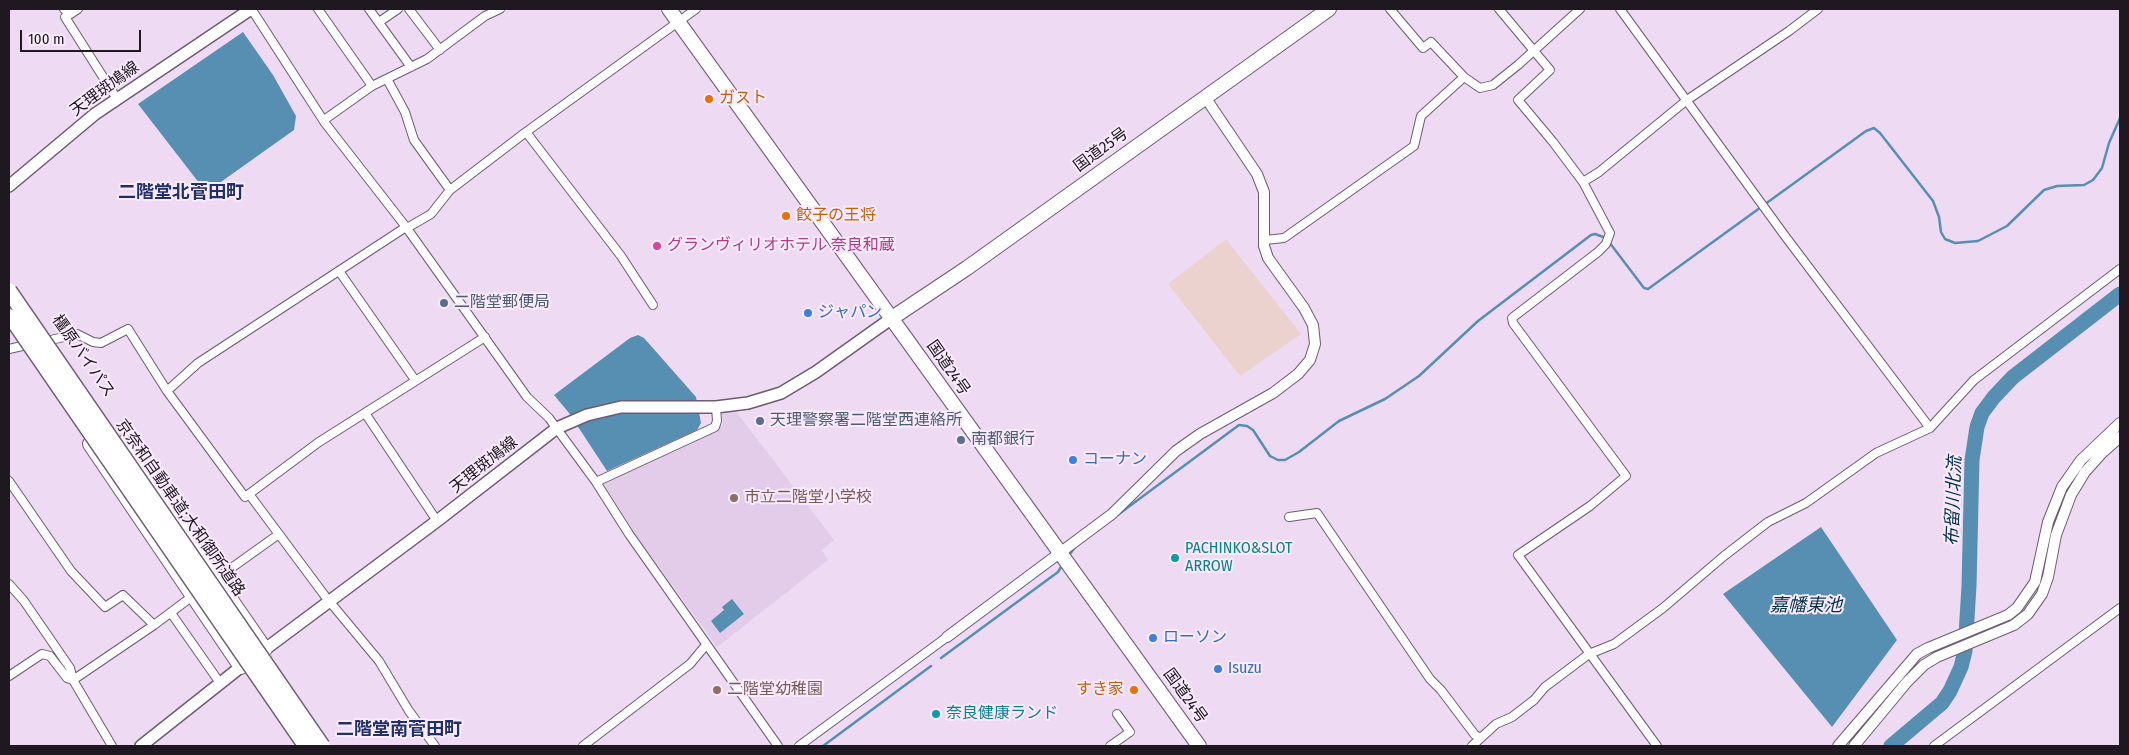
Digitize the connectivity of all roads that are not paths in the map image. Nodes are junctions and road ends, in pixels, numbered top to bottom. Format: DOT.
graph roads {
  1 [pos="78,9"];
  2 [pos="248,9"];
  3 [pos="318,9"];
  4 [pos="369,9"];
  5 [pos="398,9"];
  6 [pos="409,9"];
  7 [pos="500,9"];
  8 [pos="669,9"];
  9 [pos="696,9"];
  10 [pos="1329,9"];
  11 [pos="1390,9"];
  12 [pos="1499,9"];
  13 [pos="1580,9"];
  14 [pos="1620,9"];
  15 [pos="1818,9"];
  16 [pos="67,12"];
  17 [pos="379,22"];
  18 [pos="678,22"];
  19 [pos="440,50"];
  20 [pos="1534,52"];
  21 [pos="411,67"];
  22 [pos="1464,77"];
  23 [pos="387,79"];
  24 [pos="372,86"];
  25 [pos="1205,97"];
  26 [pos="117,98"];
  27 [pos="1687,100"];
  28 [pos="324,120"];
  29 [pos="526,132"];
  30 [pos="1583,182"];
  31 [pos="9,186"];
  32 [pos="450,190"];
  33 [pos="407,228"];
  34 [pos="1265,240"];
  35 [pos="2120,269"];
  36 [pos="339,270"];
  37 [pos="9,281"];
  38 [pos="9,285"];
  39 [pos="9,291"];
  40 [pos="653,305"];
  41 [pos="892,318"];
  42 [pos="10,321"];
  43 [pos="485,337"];
  44 [pos="51,340"];
  45 [pos="23,346"];
  46 [pos="9,350"];
  47 [pos="62,369"];
  48 [pos="415,380"];
  49 [pos="167,391"];
  50 [pos="711,407"];
  51 [pos="365,413"];
  52 [pos="2120,423"];
  53 [pos="557,428"];
  54 [pos="1930,428"];
  55 [pos="2120,437"];
  56 [pos="9,481"];
  57 [pos="596,482"];
  58 [pos="249,494"];
  59 [pos="1289,517"];
  60 [pos="437,521"];
  61 [pos="279,534"];
  62 [pos="1060,553"];
  63 [pos="216,579"];
  64 [pos="9,584"];
  65 [pos="193,596"];
  66 [pos="329,600"];
  67 [pos="2120,608"];
  68 [pos="171,613"];
  69 [pos="154,626"];
  70 [pos="947,637"];
  71 [pos="706,645"];
  72 [pos="265,649"];
  73 [pos="1589,654"];
  74 [pos="242,667"];
  75 [pos="9,676"];
  76 [pos="73,680"];
  77 [pos="220,683"];
  78 [pos="1117,714"];
  79 [pos="1482,742"];
  80 [pos="112,746"];
  81 [pos="141,746"];
  82 [pos="306,746"];
  83 [pos="322,746"];
  84 [pos="435,746"];
  85 [pos="583,746"];
  86 [pos="778,746"];
  87 [pos="799,746"];
  88 [pos="1110,746"];
  89 [pos="1199,746"];
  90 [pos="1472,746"];
  91 [pos="1657,746"];
  92 [pos="1838,746"];
  93 [pos="1854,746"];
  94 [pos="1934,746"];
  1 -- 16 [label="street"];
  2 -- 26 [label="main road, 天理斑鳩線"];
  2 -- 28 [label="street"];
  3 -- 24 [label="street"];
  4 -- 17 [label="street"];
  5 -- 17 [label="street"];
  6 -- 19 [label="street"];
  7 -- 19 [label="street"];
  8 -- 18 [label="highway, 国道24号"];
  9 -- 18 [label="street"];
  10 -- 25 [label="highway, 国道25号"];
  11 -- 22 [label="street"];
  12 -- 20 [label="street"];
  13 -- 20 [label="street"];
  14 -- 27 [label="street"];
  15 -- 27 [label="street"];
  16 -- 26 [label="street"];
  17 -- 21 [label="street"];
  18 -- 29 [label="street"];
  18 -- 41 [label="highway, 国道24号"];
  19 -- 21 [label="street"];
  20 -- 22 [label="street"];
  20 -- 30 [label="street"];
  21 -- 23 [label="street"];
  22 -- 34 [label="street"];
  23 -- 24 [label="street"];
  23 -- 32 [label="street"];
  24 -- 28 [label="street"];
  25 -- 34 [label="street"];
  25 -- 41 [label="highway, 国道25号"];
  26 -- 31 [label="main road, 天理斑鳩線"];
  27 -- 30 [label="street"];
  27 -- 54 [label="street"];
  28 -- 33 [label="street"];
  29 -- 32 [label="street"];
  29 -- 40 [label="street"];
  30 -- 73 [label="street"];
  32 -- 33 [label="street"];
  33 -- 36 [label="street"];
  33 -- 43 [label="street"];
  34 -- 62 [label="street"];
  35 -- 54 [label="street"];
  36 -- 48 [label="street"];
  36 -- 49 [label="street"];
  37 -- 44 [label="highway, 橿原バイパス"];
  38 -- 47 [label="highway, bridge"];
  39 -- 47 [label="highway, 京奈和自動車道;大和御所道路, bridge"];
  41 -- 50 [label="main road, 天理斑鳩線"];
  41 -- 62 [label="highway, 国道24号"];
  42 -- 45 [label="highway"];
  42 -- 82 [label="highway, 京奈和自動車道;大和御所道路, bridge"];
  43 -- 48 [label="street"];
  43 -- 53 [label="street"];
  44 -- 45 [label="street"];
  44 -- 49 [label="street"];
  44 -- 63 [label="highway, 橿原バイパス"];
  45 -- 46 [label="street"];
  45 -- 65 [label="highway"];
  47 -- 83 [label="highway, 京奈和自動車道;大和御所道路, bridge"];
  48 -- 51 [label="street"];
  49 -- 58 [label="street"];
  50 -- 53 [label="main road, 天理斑鳩線"];
  50 -- 57 [label="street"];
  51 -- 58 [label="street"];
  51 -- 60 [label="street"];
  52 -- 92 [label="street"];
  53 -- 57 [label="street"];
  53 -- 60 [label="main road, 天理斑鳩線"];
  54 -- 73 [label="street"];
  55 -- 93 [label="street"];
  56 -- 69 [label="street"];
  57 -- 71 [label="street"];
  58 -- 61 [label="street"];
  59 -- 79 [label="street"];
  60 -- 66 [label="main road, 天理斑鳩線"];
  61 -- 63 [label="street"];
  61 -- 66 [label="street"];
  62 -- 70 [label="street"];
  62 -- 89 [label="highway, 国道24号"];
  63 -- 65 [label="street"];
  63 -- 72 [label="highway, 橿原バイパス"];
  64 -- 76 [label="street"];
  65 -- 68 [label="street"];
  65 -- 74 [label="highway"];
  66 -- 72 [label="main road, 天理斑鳩線"];
  66 -- 84 [label="street"];
  67 -- 94 [label="street"];
  68 -- 69 [label="street"];
  68 -- 77 [label="street"];
  69 -- 76 [label="street"];
  70 -- 87 [label="street"];
  71 -- 85 [label="street"];
  71 -- 86 [label="street"];
  72 -- 74 [label="main road, 天理斑鳩線"];
  73 -- 79 [label="street"];
  73 -- 91 [label="street"];
  74 -- 77 [label="main road, 天理斑鳩線"];
  75 -- 76 [label="street"];
  76 -- 80 [label="street"];
  77 -- 81 [label="main road, 天理斑鳩線"];
  78 -- 88 [label="street"];
  79 -- 90 [label="street"];
}
